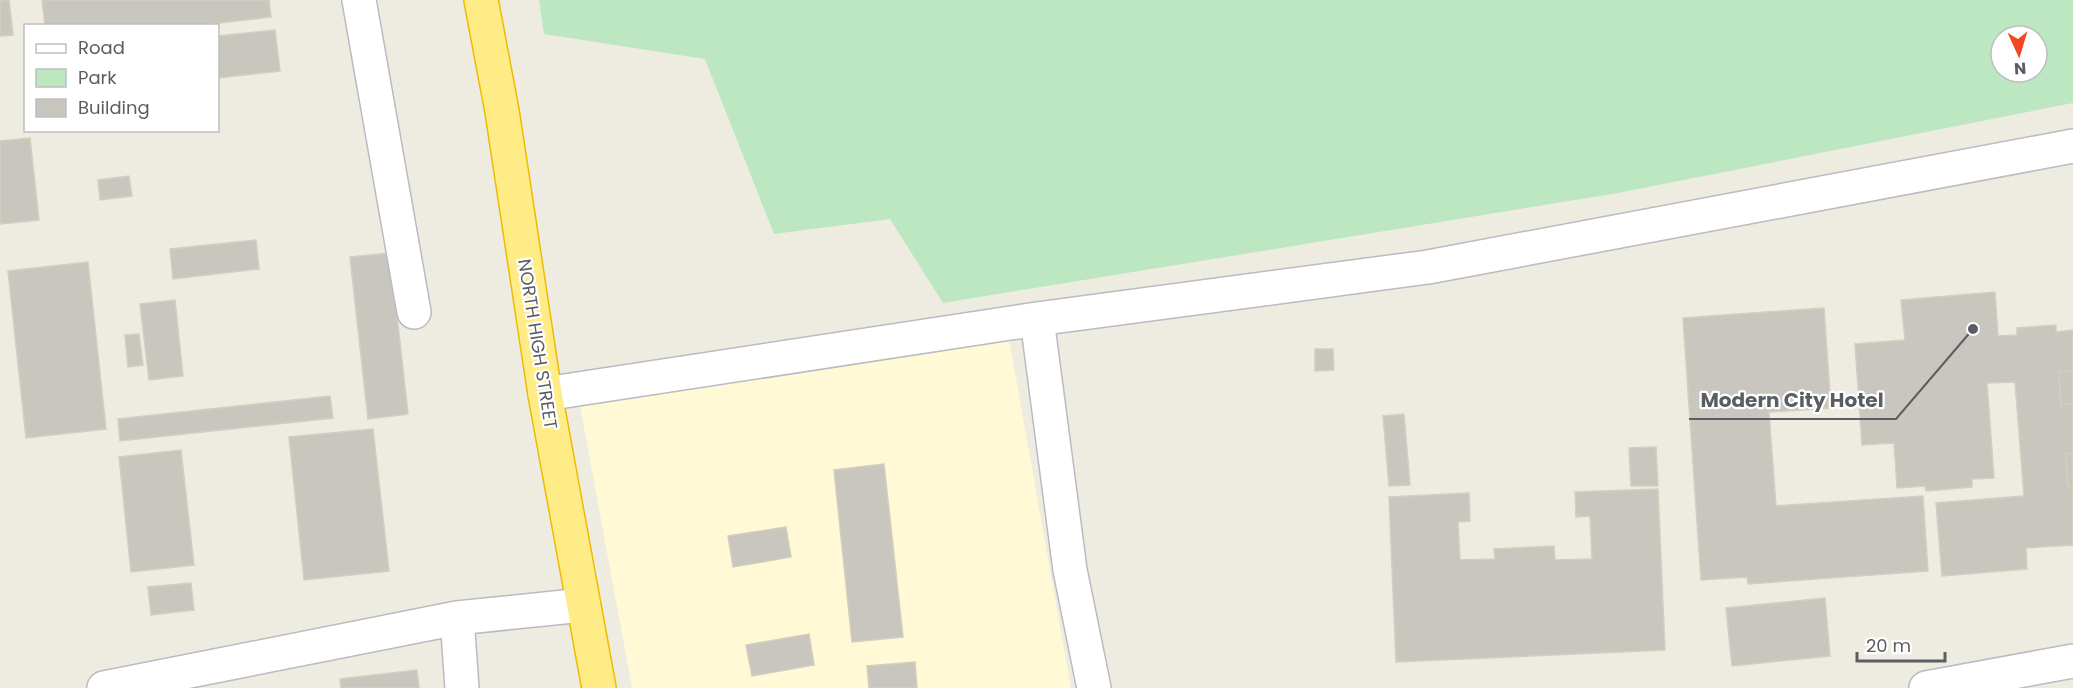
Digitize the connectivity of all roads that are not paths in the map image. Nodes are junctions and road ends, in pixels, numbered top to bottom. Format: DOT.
graph roads {
  1 [pos="359,0"];
  2 [pos="481,0"];
  3 [pos="2073,146"];
  4 [pos="414,312"];
  5 [pos="1037,319"];
  6 [pos="545,394"];
  7 [pos="583,605"];
  8 [pos="457,618"];
  9 [pos="2073,661"];
  10 [pos="104,688"];
  11 [pos="462,688"];
  12 [pos="599,688"];
  13 [pos="1094,688"];
  14 [pos="1926,688"];
  1 -- 4 [label="street"];
  2 -- 6 [label="highway, NORTH HIGH STREET"];
  3 -- 5 [label="street"];
  5 -- 6 [label="street"];
  5 -- 13 [label="street"];
  6 -- 7 [label="highway, NORTH HIGH STREET"];
  7 -- 8 [label="street"];
  7 -- 12 [label="highway, NORTH HIGH STREET"];
  8 -- 10 [label="street"];
  8 -- 11 [label="street"];
  9 -- 14 [label="street"];
}
